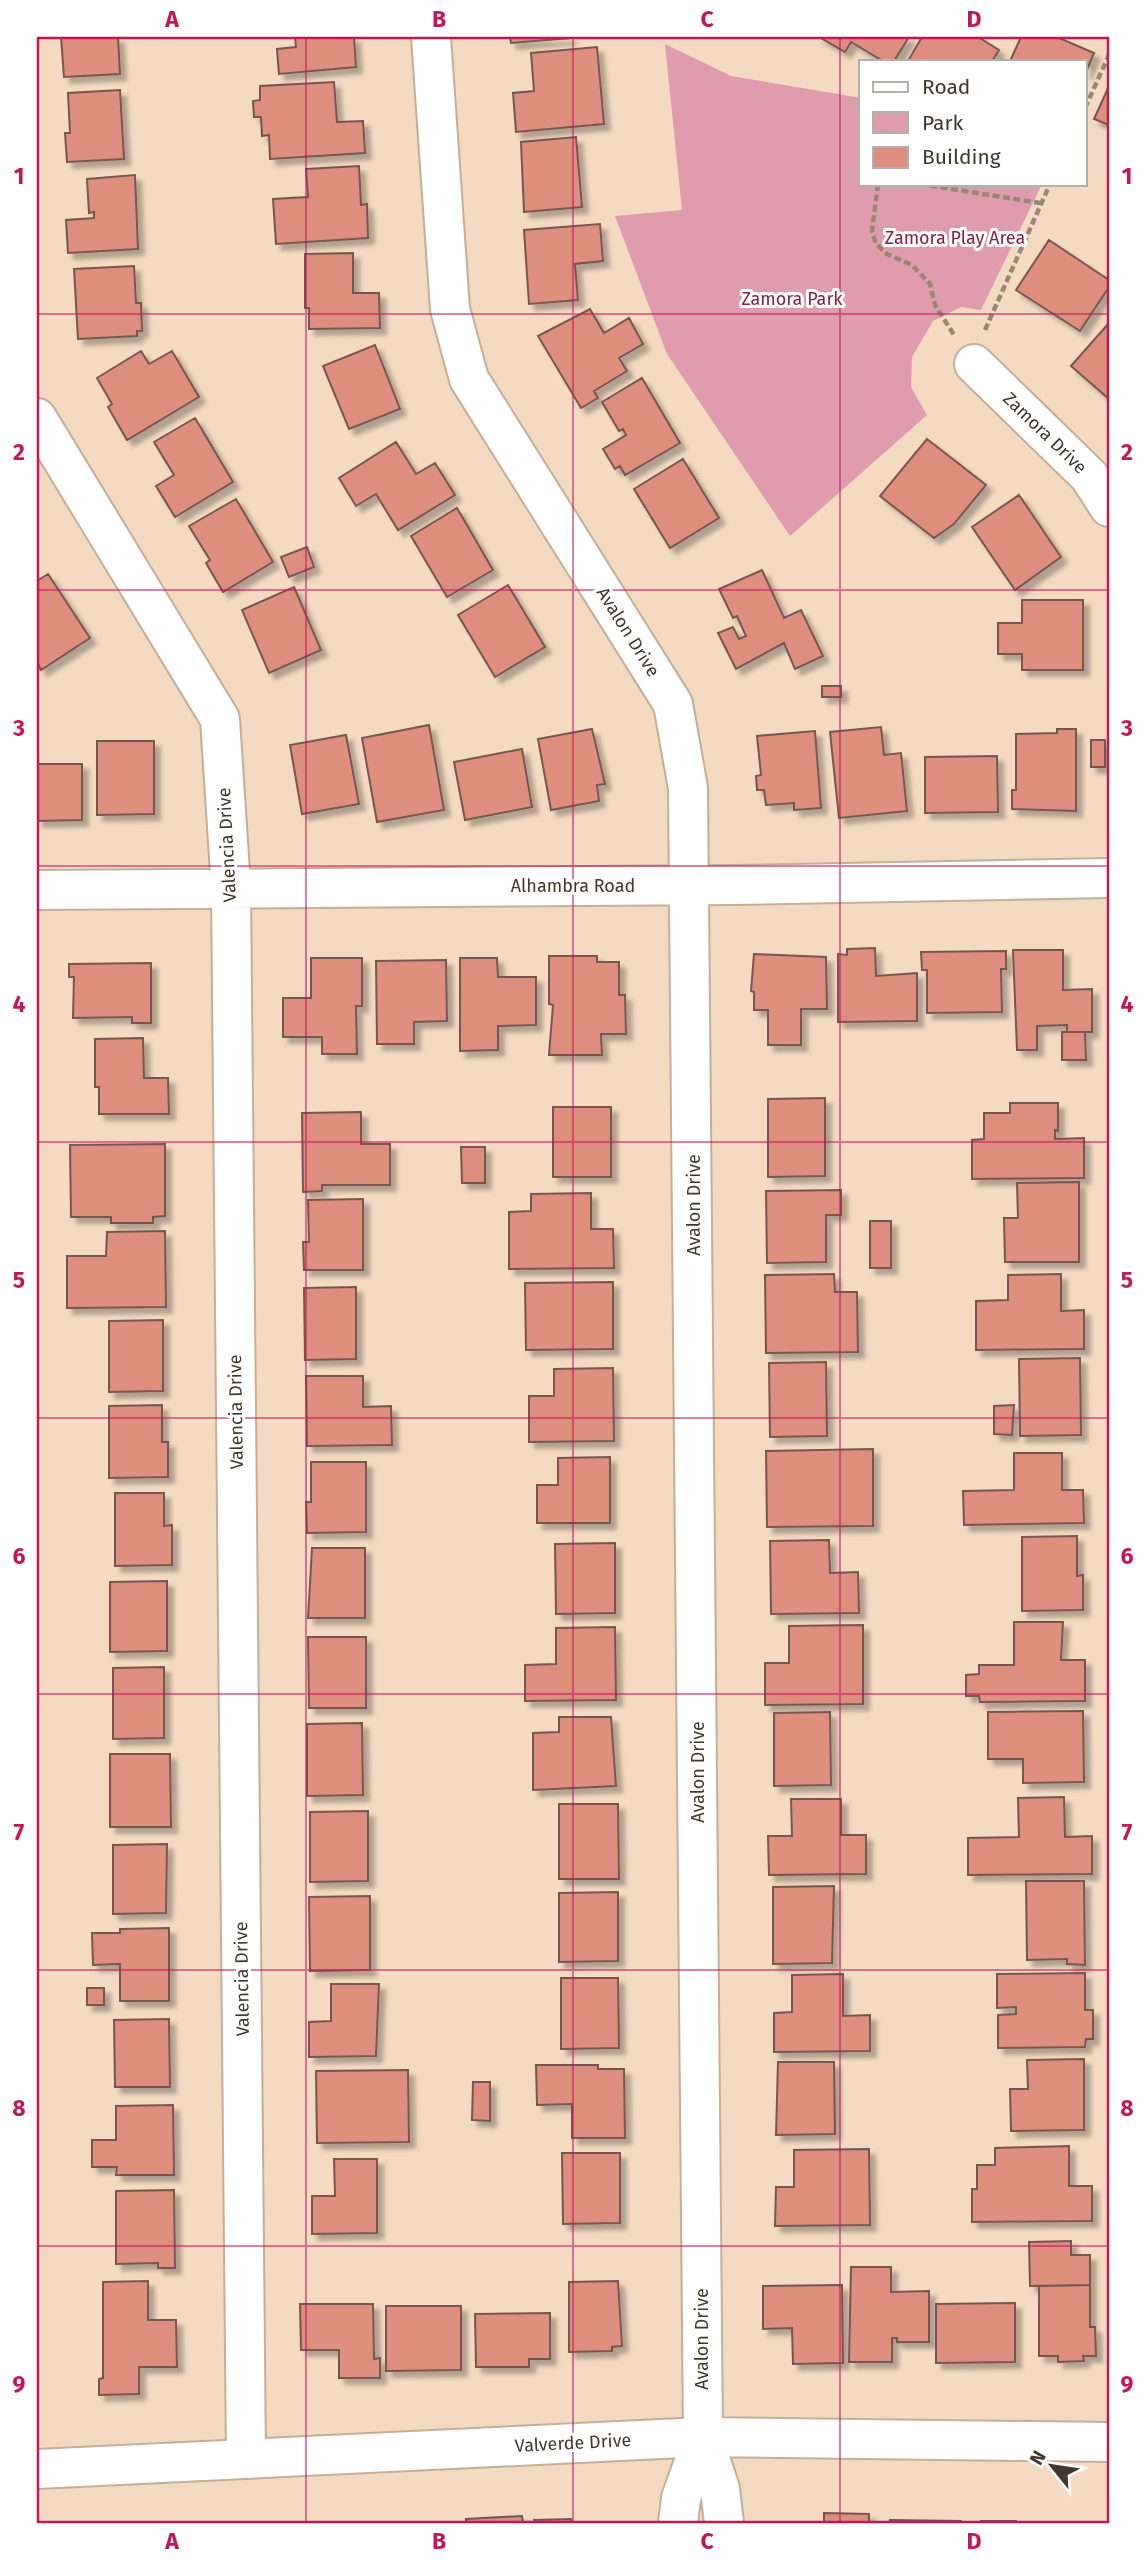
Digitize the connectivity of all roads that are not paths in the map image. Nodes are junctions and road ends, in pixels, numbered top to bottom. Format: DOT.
graph roads {
  1 [pos="431,37"];
  2 [pos="974,364"];
  3 [pos="37,418"];
  4 [pos="1109,507"];
  5 [pos="1109,878"];
  6 [pos="691,885"];
  7 [pos="231,888"];
  8 [pos="37,890"];
  9 [pos="703,2437"];
  10 [pos="1109,2442"];
  11 [pos="246,2458"];
  12 [pos="37,2469"];
  13 [pos="678,2523"];
  14 [pos="724,2523"];
  1 -- 6 [label="street, Avalon Drive"];
  2 -- 4 [label="street, Zamora Drive"];
  3 -- 7 [label="street, Valencia Drive"];
  5 -- 6 [label="street, Alhambra Road"];
  6 -- 7 [label="street, Alhambra Road"];
  6 -- 9 [label="street, Avalon Drive"];
  7 -- 8 [label="street, Alhambra Road"];
  7 -- 11 [label="street, Valencia Drive"];
  9 -- 10 [label="street, Valverde Drive"];
  9 -- 11 [label="street, Valverde Drive"];
  9 -- 13 [label="street, Avalon Drive"];
  9 -- 14 [label="street, Avalon Drive"];
  11 -- 12 [label="street, Valverde Drive"];
}
